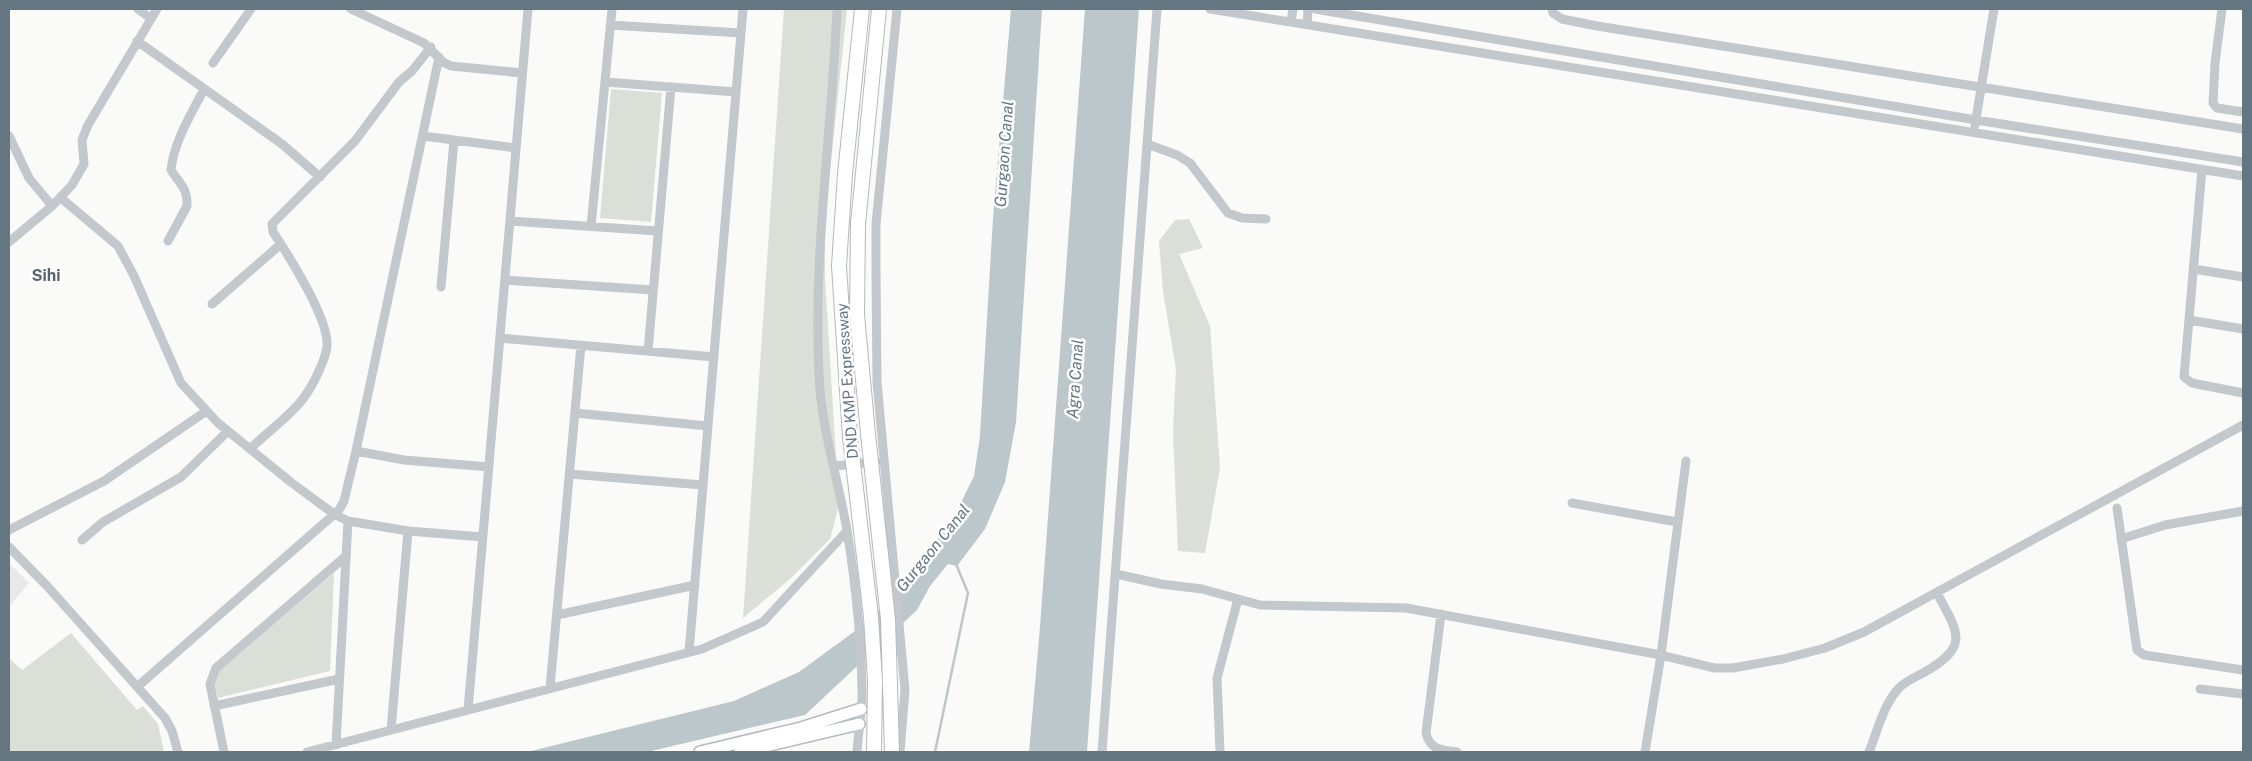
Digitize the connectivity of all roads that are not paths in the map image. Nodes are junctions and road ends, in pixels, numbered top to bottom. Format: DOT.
graph roads {
  1 [pos="138,9"];
  2 [pos="157,9"];
  3 [pos="251,9"];
  4 [pos="351,9"];
  5 [pos="528,9"];
  6 [pos="612,9"];
  7 [pos="743,9"];
  8 [pos="837,9"];
  9 [pos="862,9"];
  10 [pos="879,9"];
  11 [pos="898,9"];
  12 [pos="1157,9"];
  13 [pos="1210,9"];
  14 [pos="1293,9"];
  15 [pos="1308,9"];
  16 [pos="1315,9"];
  17 [pos="1552,9"];
  18 [pos="1994,9"];
  19 [pos="2222,9"];
  20 [pos="150,18"];
  21 [pos="1292,22"];
  22 [pos="1306,24"];
  23 [pos="610,25"];
  24 [pos="741,33"];
  25 [pos="137,40"];
  26 [pos="431,47"];
  27 [pos="439,57"];
  28 [pos="213,63"];
  29 [pos="522,73"];
  30 [pos="605,82"];
  31 [pos="1982,86"];
  32 [pos="670,87"];
  33 [pos="204,89"];
  34 [pos="736,92"];
  35 [pos="2243,112"];
  36 [pos="1976,120"];
  37 [pos="2243,129"];
  38 [pos="1974,132"];
  39 [pos="9,136"];
  40 [pos="422,136"];
  41 [pos="454,140"];
  42 [pos="1147,144"];
  43 [pos="516,148"];
  44 [pos="2243,162"];
  45 [pos="2202,169"];
  46 [pos="2243,176"];
  47 [pos="320,177"];
  48 [pos="61,198"];
  49 [pos="52,206"];
  50 [pos="1266,219"];
  51 [pos="510,220"];
  52 [pos="591,226"];
  53 [pos="658,231"];
  54 [pos="168,241"];
  55 [pos="9,242"];
  56 [pos="281,244"];
  57 [pos="2194,269"];
  58 [pos="2243,277"];
  59 [pos="505,280"];
  60 [pos="441,287"];
  61 [pos="653,290"];
  62 [pos="212,304"];
  63 [pos="2189,320"];
  64 [pos="2243,329"];
  65 [pos="500,338"];
  66 [pos="581,345"];
  67 [pos="648,351"];
  68 [pos="714,357"];
  69 [pos="2243,393"];
  70 [pos="205,412"];
  71 [pos="575,413"];
  72 [pos="2243,425"];
  73 [pos="708,426"];
  74 [pos="228,431"];
  75 [pos="250,449"];
  76 [pos="356,450"];
  77 [pos="883,461"];
  78 [pos="1686,461"];
  79 [pos="834,466"];
  80 [pos="489,467"];
  81 [pos="570,474"];
  82 [pos="703,486"];
  83 [pos="1572,503"];
  84 [pos="2117,508"];
  85 [pos="2243,511"];
  86 [pos="334,514"];
  87 [pos="348,522"];
  88 [pos="1677,522"];
  89 [pos="9,530"];
  90 [pos="408,531"];
  91 [pos="847,531"];
  92 [pos="483,536"];
  93 [pos="2121,539"];
  94 [pos="82,540"];
  95 [pos="9,547"];
  96 [pos="346,556"];
  97 [pos="1116,574"];
  98 [pos="695,585"];
  99 [pos="1937,593"];
  100 [pos="1238,599"];
  101 [pos="1441,614"];
  102 [pos="557,615"];
  103 [pos="689,652"];
  104 [pos="1661,655"];
  105 [pos="2243,670"];
  106 [pos="339,679"];
  107 [pos="137,688"];
  108 [pos="550,688"];
  109 [pos="2200,689"];
  110 [pos="2243,694"];
  111 [pos="214,706"];
  112 [pos="861,709"];
  113 [pos="468,710"];
  114 [pos="859,724"];
  115 [pos="391,730"];
  116 [pos="336,745"];
  117 [pos="178,752"];
  118 [pos="224,752"];
  119 [pos="307,752"];
  120 [pos="700,752"];
  121 [pos="740,752"];
  122 [pos="857,752"];
  123 [pos="874,752"];
  124 [pos="892,752"];
  125 [pos="900,752"];
  126 [pos="1102,752"];
  127 [pos="1220,752"];
  128 [pos="1457,752"];
  129 [pos="1645,752"];
  130 [pos="1869,752"];
  1 -- 20 [label="street"];
  2 -- 20 [label="street"];
  3 -- 28 [label="street"];
  4 -- 26 [label="street"];
  5 -- 29 [label="street"];
  6 -- 23 [label="street"];
  7 -- 24 [label="street"];
  8 -- 79 [label="street"];
  9 -- 123 [label="highway, DND KMP Expressway, bridge"];
  10 -- 124 [label="highway, DND KMP Expressway, bridge"];
  11 -- 77 [label="street"];
  12 -- 42 [label="street"];
  13 -- 21 [label="street"];
  14 -- 21 [label="street"];
  15 -- 22 [label="street"];
  16 -- 36 [label="street"];
  17 -- 31 [label="street"];
  18 -- 31 [label="street"];
  19 -- 35 [label="street"];
  20 -- 25 [label="street"];
  21 -- 22 [label="street"];
  22 -- 38 [label="street"];
  23 -- 24 [label="street"];
  23 -- 30 [label="street"];
  24 -- 34 [label="street"];
  25 -- 33 [label="street"];
  25 -- 48 [label="street"];
  26 -- 27 [label="street"];
  26 -- 47 [label="street"];
  27 -- 29 [label="street"];
  27 -- 40 [label="street"];
  29 -- 43 [label="street"];
  30 -- 32 [label="street"];
  30 -- 52 [label="street"];
  31 -- 36 [label="street"];
  31 -- 37 [label="street"];
  32 -- 34 [label="street"];
  32 -- 53 [label="street"];
  33 -- 47 [label="street"];
  33 -- 54 [label="street"];
  34 -- 68 [label="street"];
  36 -- 38 [label="street"];
  36 -- 44 [label="street"];
  38 -- 45 [label="street"];
  39 -- 49 [label="street"];
  40 -- 41 [label="street"];
  40 -- 76 [label="street"];
  41 -- 43 [label="street"];
  41 -- 60 [label="street"];
  42 -- 50 [label="street"];
  42 -- 97 [label="street"];
  43 -- 51 [label="street"];
  45 -- 46 [label="street"];
  45 -- 57 [label="street"];
  47 -- 56 [label="street"];
  48 -- 49 [label="street"];
  48 -- 70 [label="street"];
  49 -- 55 [label="street"];
  51 -- 52 [label="street"];
  51 -- 59 [label="street"];
  52 -- 53 [label="street"];
  53 -- 61 [label="street"];
  56 -- 62 [label="street"];
  56 -- 75 [label="street"];
  57 -- 58 [label="street"];
  57 -- 63 [label="street"];
  59 -- 61 [label="street"];
  59 -- 65 [label="street"];
  61 -- 67 [label="street"];
  63 -- 64 [label="street"];
  63 -- 69 [label="street"];
  65 -- 66 [label="street"];
  65 -- 80 [label="street"];
  66 -- 67 [label="street"];
  66 -- 71 [label="street"];
  67 -- 68 [label="street"];
  68 -- 73 [label="street"];
  70 -- 74 [label="street"];
  70 -- 89 [label="street"];
  71 -- 73 [label="street"];
  71 -- 81 [label="street"];
  72 -- 99 [label="street"];
  73 -- 82 [label="street"];
  74 -- 75 [label="street"];
  74 -- 94 [label="street"];
  75 -- 86 [label="street"];
  76 -- 80 [label="street"];
  76 -- 86 [label="street"];
  77 -- 79 [label="street"];
  77 -- 125 [label="street"];
  78 -- 88 [label="street"];
  79 -- 91 [label="street"];
  80 -- 92 [label="street"];
  81 -- 82 [label="street"];
  81 -- 102 [label="street"];
  82 -- 98 [label="street"];
  83 -- 88 [label="street"];
  84 -- 93 [label="street"];
  85 -- 93 [label="street"];
  86 -- 87 [label="street"];
  86 -- 107 [label="street"];
  87 -- 90 [label="street"];
  87 -- 96 [label="street"];
  88 -- 104 [label="street"];
  90 -- 92 [label="street"];
  90 -- 115 [label="street"];
  91 -- 103 [label="street"];
  91 -- 112 [label="street"];
  92 -- 113 [label="street"];
  93 -- 105 [label="street"];
  95 -- 107 [label="street"];
  96 -- 106 [label="street"];
  96 -- 111 [label="street"];
  97 -- 100 [label="street"];
  97 -- 126 [label="street"];
  98 -- 102 [label="street"];
  98 -- 103 [label="street"];
  99 -- 104 [label="street"];
  99 -- 130 [label="street"];
  100 -- 101 [label="street"];
  100 -- 127 [label="street"];
  101 -- 104 [label="street"];
  101 -- 128 [label="street"];
  102 -- 108 [label="street"];
  103 -- 108 [label="street"];
  104 -- 129 [label="street"];
  106 -- 111 [label="street"];
  106 -- 116 [label="street"];
  107 -- 117 [label="street"];
  108 -- 113 [label="street"];
  109 -- 110 [label="street"];
  111 -- 118 [label="street"];
  112 -- 114 [label="street"];
  112 -- 120 [label="main road"];
  113 -- 115 [label="street"];
  114 -- 121 [label="main road"];
  114 -- 122 [label="street"];
  115 -- 116 [label="street"];
  116 -- 119 [label="street"];
}
